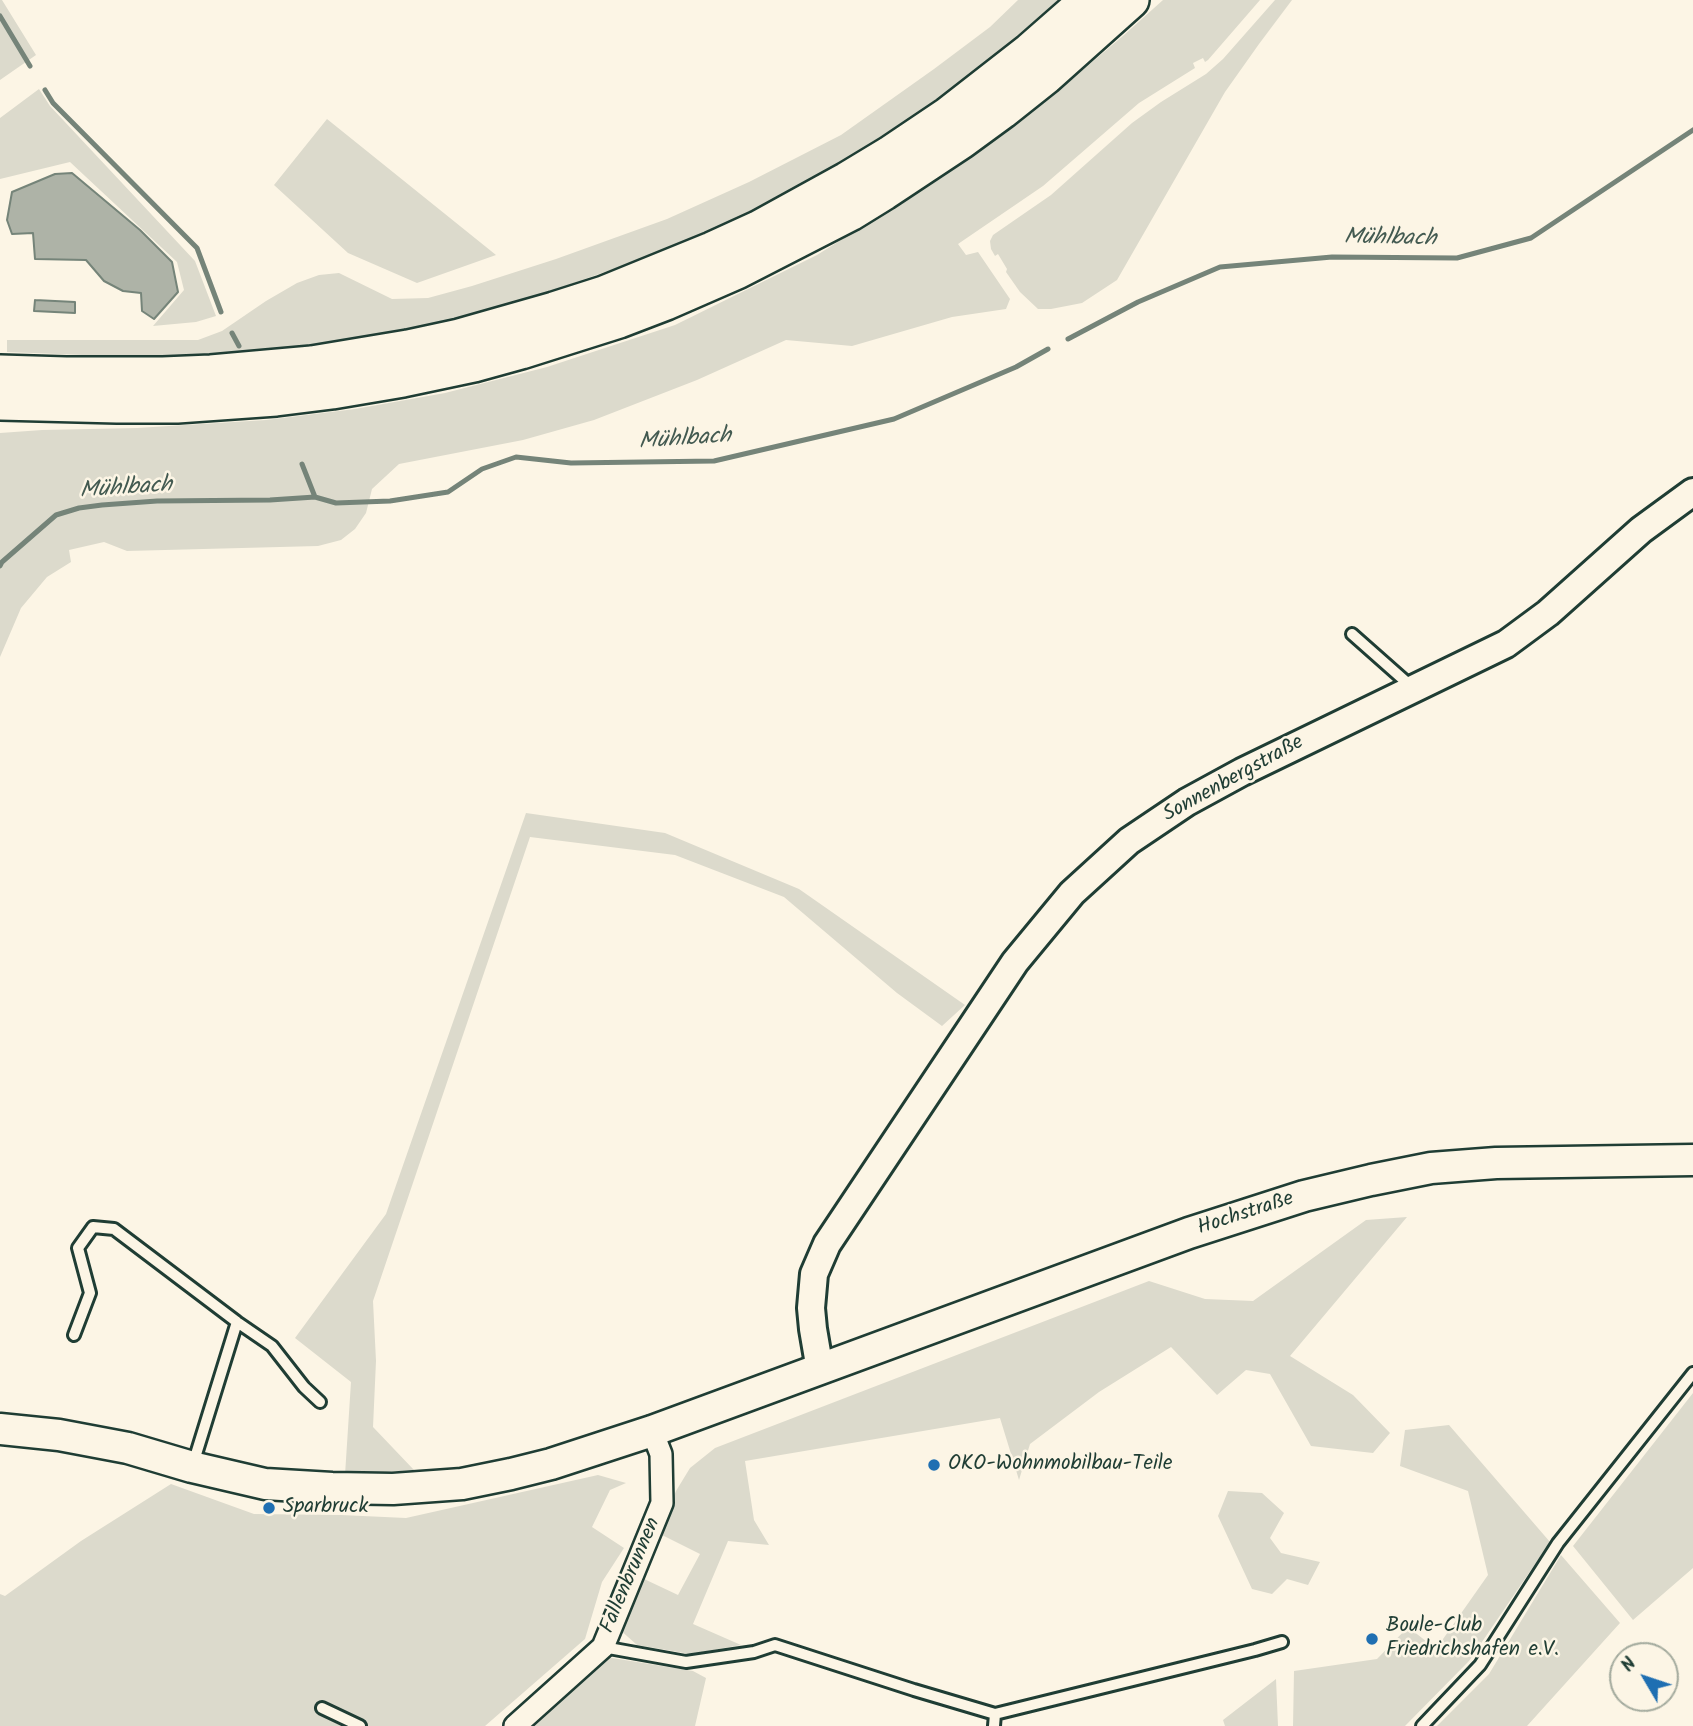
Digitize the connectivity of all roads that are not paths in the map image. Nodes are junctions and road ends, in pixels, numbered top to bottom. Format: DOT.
graph roads {
  1 [pos="1087,0"];
  2 [pos="1131,0"];
  3 [pos="0,373"];
  4 [pos="0,402"];
  5 [pos="117,405"];
  6 [pos="0,421"];
  7 [pos="1693,492"];
  8 [pos="1352,634"];
  9 [pos="1413,689"];
  10 [pos="1693,1160"];
  11 [pos="237,1322"];
  12 [pos="74,1335"];
  13 [pos="820,1370"];
  14 [pos="1693,1373"];
  15 [pos="320,1402"];
  16 [pos="0,1429"];
  17 [pos="652,1431"];
  18 [pos="192,1467"];
  19 [pos="1282,1642"];
  20 [pos="603,1647"];
  21 [pos="322,1708"];
  22 [pos="994,1720"];
  23 [pos="360,1726"];
  24 [pos="515,1726"];
  25 [pos="1422,1726"];
  1 -- 3 [label="highway"];
  2 -- 5 [label="highway"];
  4 -- 5 [label="highway"];
  5 -- 6 [label="highway"];
  7 -- 9 [label="street, Sonnenbergstraße"];
  8 -- 9 [label="lane"];
  9 -- 13 [label="street, Sonnenbergstraße"];
  10 -- 13 [label="main road, Hochstraße"];
  11 -- 12 [label="lane"];
  11 -- 15 [label="lane"];
  11 -- 18 [label="lane"];
  13 -- 17 [label="main road"];
  14 -- 25 [label="lane"];
  16 -- 18 [label="main road"];
  17 -- 18 [label="main road"];
  17 -- 20 [label="street, Fallenbrunnen"];
  19 -- 22 [label="lane"];
  20 -- 22 [label="lane"];
  20 -- 24 [label="street, Fallenbrunnen"];
  21 -- 23 [label="lane"];
}
